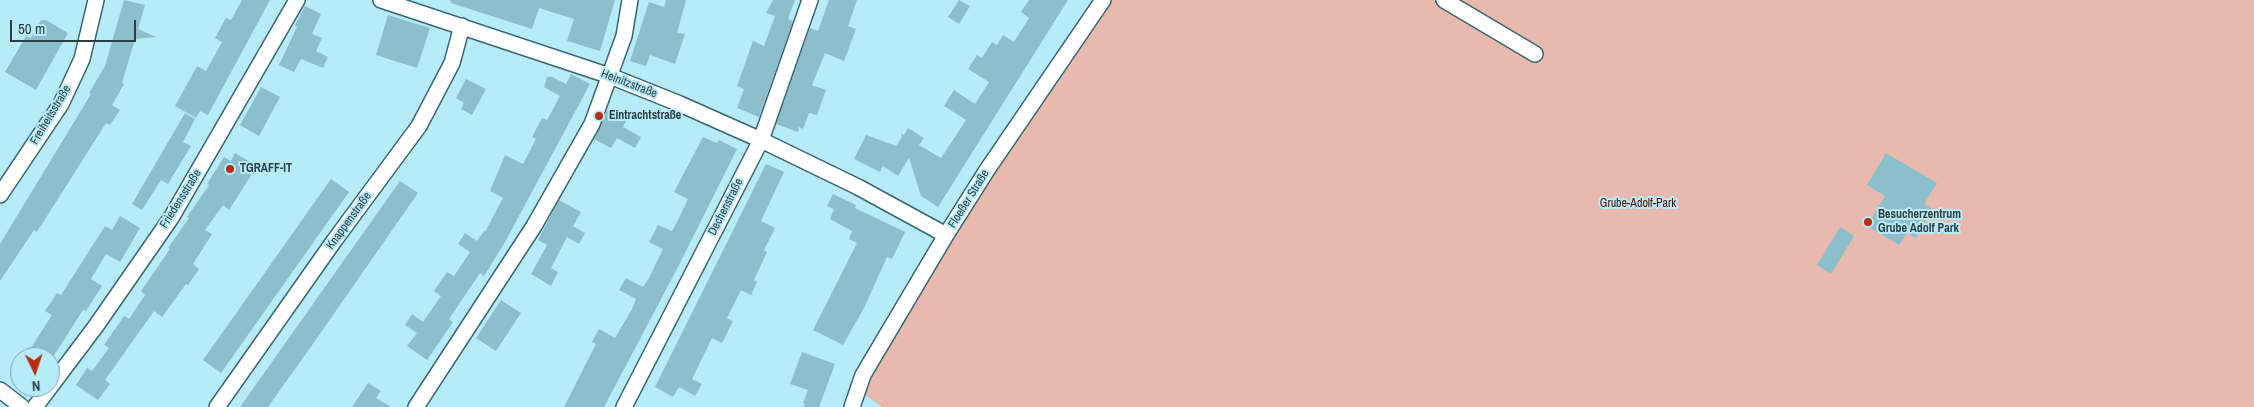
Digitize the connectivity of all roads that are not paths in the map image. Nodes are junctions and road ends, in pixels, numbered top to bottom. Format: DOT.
graph roads {
  1 [pos="96,0"];
  2 [pos="297,0"];
  3 [pos="381,0"];
  4 [pos="630,0"];
  5 [pos="810,0"];
  6 [pos="1103,0"];
  7 [pos="1444,0"];
  8 [pos="462,26"];
  9 [pos="1535,54"];
  10 [pos="610,76"];
  11 [pos="761,140"];
  12 [pos="0,195"];
  13 [pos="946,236"];
  14 [pos="60,374"];
  15 [pos="0,390"];
  16 [pos="22,407"];
  17 [pos="218,407"];
  18 [pos="416,407"];
  19 [pos="624,407"];
  20 [pos="852,407"];
  1 -- 12 [label="street, Freiheitsstraße"];
  2 -- 14 [label="street, Friedensstraße"];
  3 -- 8 [label="street, Heinitzstraße"];
  4 -- 10 [label="street"];
  5 -- 11 [label="street, Dechenstraße"];
  6 -- 13 [label="street, Floeßer Straße"];
  7 -- 9 [label="street"];
  8 -- 10 [label="street, Heinitzstraße"];
  8 -- 17 [label="street, Knappenstraße"];
  10 -- 11 [label="street, Heinitzstraße"];
  10 -- 18 [label="street"];
  11 -- 13 [label="street, Heinitzstraße"];
  11 -- 19 [label="street, Dechenstraße"];
  13 -- 20 [label="street, Floeßer Straße"];
  15 -- 16 [label="street"];
}
